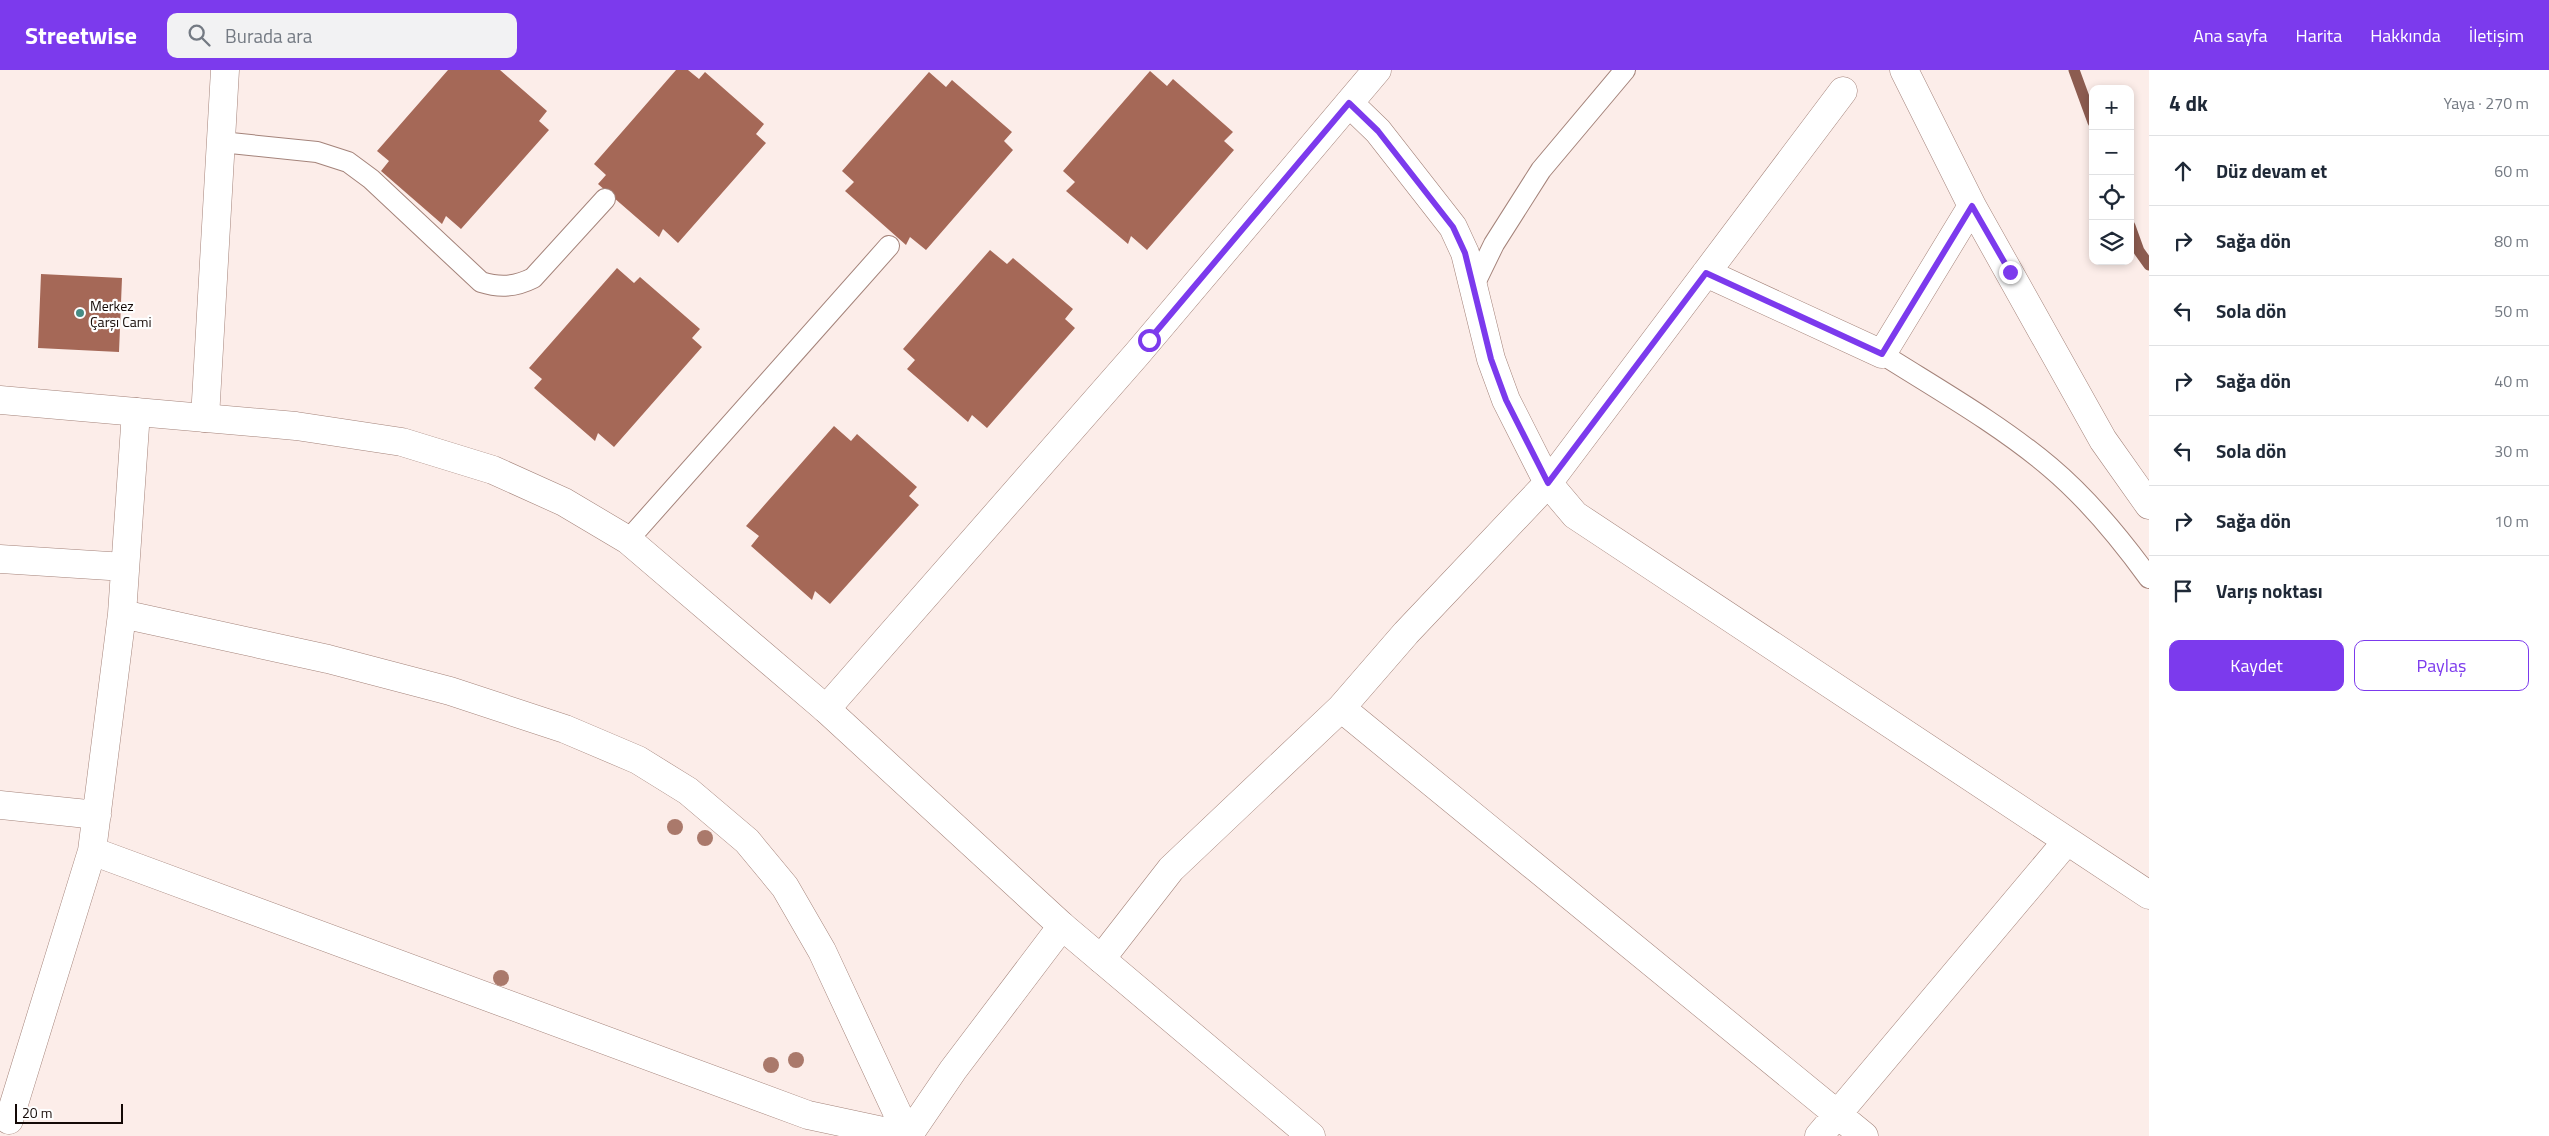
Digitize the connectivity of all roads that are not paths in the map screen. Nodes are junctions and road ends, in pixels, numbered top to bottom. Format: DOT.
graph roads {
  1 [pos="225,70"];
  2 [pos="1377,70"];
  3 [pos="1625,70"];
  4 [pos="1904,70"];
  5 [pos="1843,91"];
  6 [pos="1349,103"];
  7 [pos="221,142"];
  8 [pos="605,199"];
  9 [pos="1972,206"];
  10 [pos="889,246"];
  11 [pos="1706,273"];
  12 [pos="1474,285"];
  13 [pos="1882,354"];
  14 [pos="0,400"];
  15 [pos="136,412"];
  16 [pos="205,418"];
  17 [pos="1548,483"];
  18 [pos="2149,504"];
  19 [pos="628,540"];
  20 [pos="0,559"];
  21 [pos="125,567"];
  22 [pos="2149,578"];
  23 [pos="122,614"];
  24 [pos="1341,708"];
  25 [pos="826,709"];
  26 [pos="0,805"];
  27 [pos="97,815"];
  28 [pos="2067,841"];
  29 [pos="92,851"];
  30 [pos="2149,895"];
  31 [pos="1062,926"];
  32 [pos="1101,959"];
  33 [pos="1838,1115"];
  34 [pos="9,1120"];
  35 [pos="908,1136"];
  36 [pos="1311,1136"];
  37 [pos="1820,1136"];
  38 [pos="1864,1136"];
  1 -- 7 [label="street"];
  2 -- 6 [label="street"];
  3 -- 12 [label="lane"];
  4 -- 9 [label="street"];
  5 -- 11 [label="street"];
  6 -- 12 [label="street"];
  6 -- 25 [label="street"];
  7 -- 8 [label="lane"];
  7 -- 16 [label="street"];
  9 -- 13 [label="street"];
  9 -- 18 [label="street"];
  10 -- 19 [label="lane"];
  11 -- 13 [label="street"];
  11 -- 17 [label="street"];
  12 -- 17 [label="street"];
  13 -- 22 [label="lane"];
  14 -- 15 [label="street"];
  15 -- 16 [label="street"];
  15 -- 21 [label="street"];
  16 -- 19 [label="street"];
  17 -- 24 [label="street"];
  17 -- 28 [label="street"];
  19 -- 25 [label="street"];
  20 -- 21 [label="street"];
  21 -- 23 [label="street"];
  23 -- 27 [label="street"];
  23 -- 35 [label="street"];
  24 -- 32 [label="street"];
  24 -- 33 [label="street"];
  25 -- 31 [label="street"];
  26 -- 27 [label="street"];
  27 -- 29 [label="street"];
  28 -- 30 [label="street"];
  28 -- 33 [label="street"];
  29 -- 34 [label="street"];
  29 -- 35 [label="street"];
  31 -- 32 [label="street"];
  31 -- 35 [label="street"];
  32 -- 36 [label="street"];
  33 -- 37 [label="street"];
  33 -- 38 [label="street"];
}
